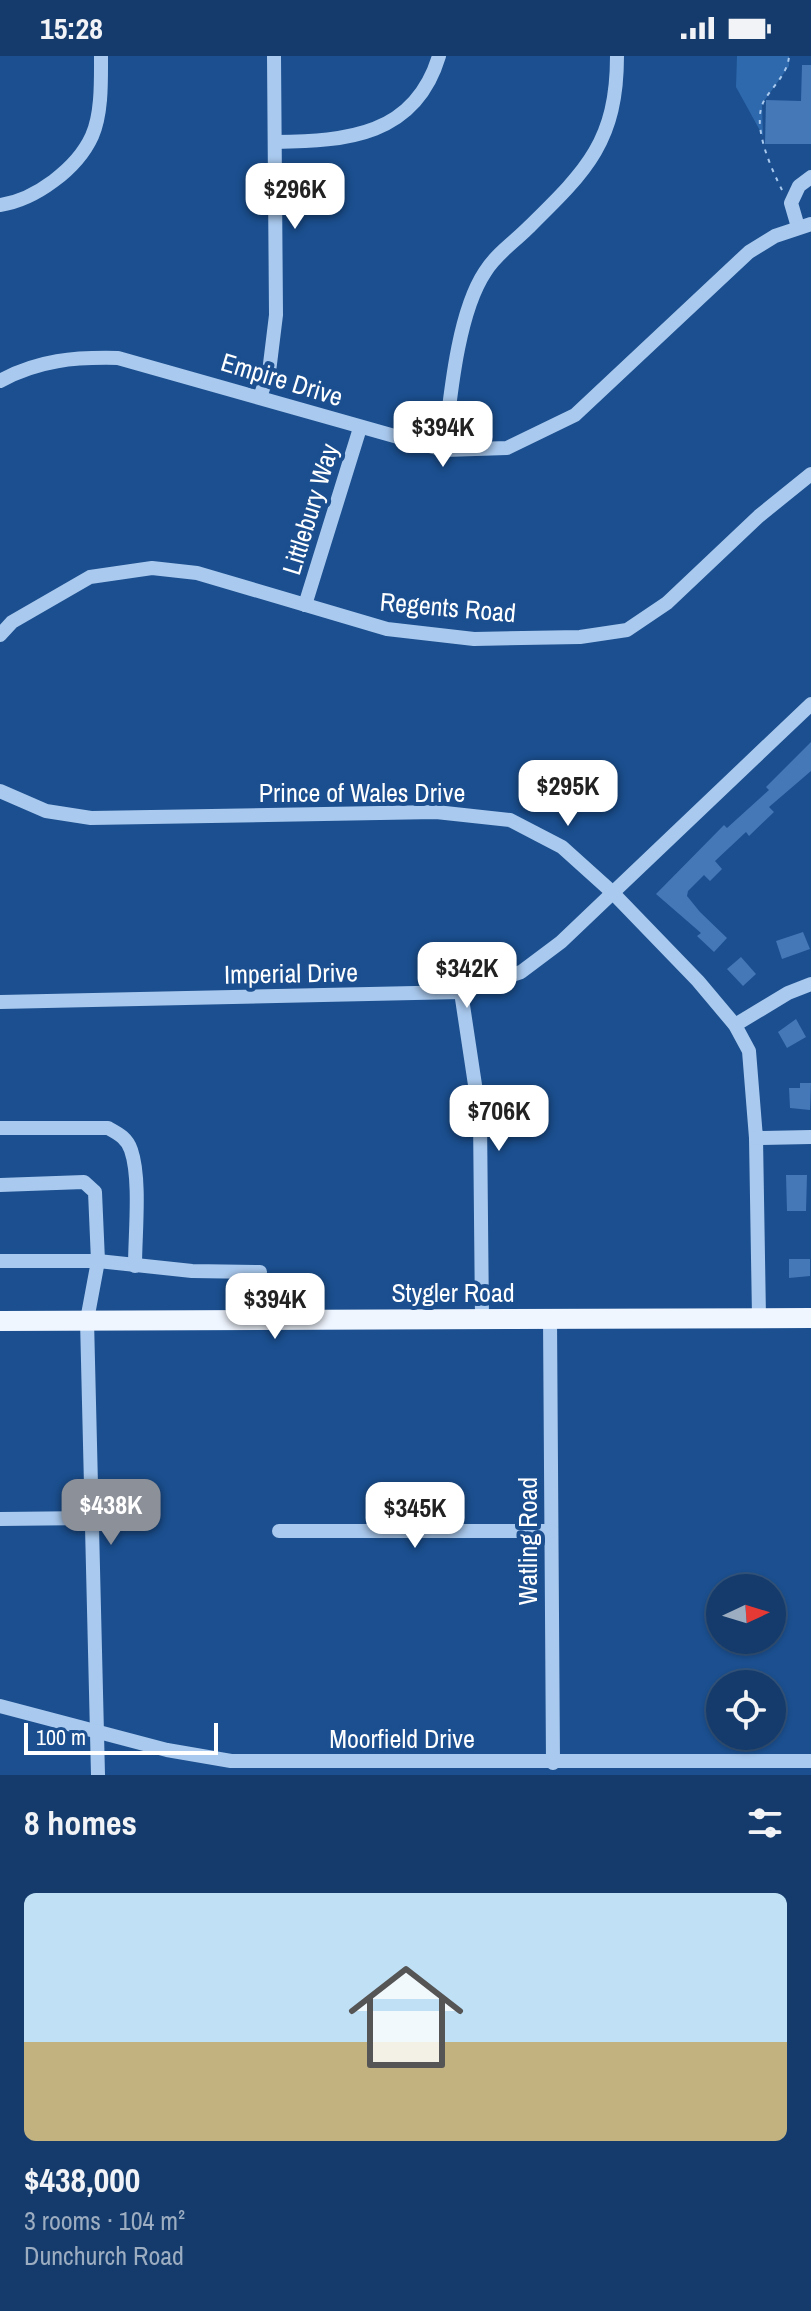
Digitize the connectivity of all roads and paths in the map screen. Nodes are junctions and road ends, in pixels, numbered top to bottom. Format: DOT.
graph roads {
  1 [pos="101,56"];
  2 [pos="274,56"];
  3 [pos="439,56"];
  4 [pos="617,56"];
  5 [pos="789,56"];
  6 [pos="275,142"];
  7 [pos="811,177"];
  8 [pos="784,195"];
  9 [pos="0,205"];
  10 [pos="804,226"];
  11 [pos="0,381"];
  12 [pos="260,397"];
  13 [pos="360,428"];
  14 [pos="444,450"];
  15 [pos="811,474"];
  16 [pos="305,605"];
  17 [pos="0,635"];
  18 [pos="811,705"];
  19 [pos="0,791"];
  20 [pos="612,892"];
  21 [pos="811,984"];
  22 [pos="461,992"];
  23 [pos="0,1002"];
  24 [pos="735,1025"];
  25 [pos="0,1128"];
  26 [pos="811,1137"];
  27 [pos="756,1138"];
  28 [pos="0,1185"];
  29 [pos="0,1261"];
  30 [pos="98,1261"];
  31 [pos="135,1266"];
  32 [pos="260,1272"];
  33 [pos="332,1302"];
  34 [pos="220,1303"];
  35 [pos="256,1303"];
  36 [pos="279,1303"];
  37 [pos="759,1317"];
  38 [pos="482,1318"];
  39 [pos="550,1318"];
  40 [pos="811,1318"];
  41 [pos="87,1320"];
  42 [pos="0,1321"];
  43 [pos="91,1518"];
  44 [pos="0,1519"];
  45 [pos="279,1531"];
  46 [pos="551,1531"];
  47 [pos="0,1706"];
  48 [pos="97,1732"];
  49 [pos="811,1761"];
  50 [pos="553,1763"];
  51 [pos="460,1768"];
  52 [pos="284,1769"];
  53 [pos="655,1769"];
  54 [pos="98,1775"];
  1 -- 9 [label="street"];
  2 -- 6 [label="street"];
  3 -- 6 [label="street"];
  4 -- 14 [label="street"];
  5 -- 8 [label="path"];
  6 -- 12 [label="street"];
  7 -- 10 [label="street"];
  10 -- 14 [label="street, Empire Drive"];
  11 -- 12 [label="street, Empire Drive"];
  12 -- 13 [label="street, Empire Drive"];
  13 -- 14 [label="street, Empire Drive"];
  13 -- 16 [label="street, Littlebury Way"];
  15 -- 16 [label="street, Regents Road"];
  16 -- 17 [label="street, Regents Road"];
  18 -- 20 [label="street, Imperial Drive"];
  19 -- 20 [label="street, Prince of Wales Drive"];
  20 -- 22 [label="street, Imperial Drive"];
  20 -- 24 [label="street, Prince of Wales Drive"];
  21 -- 24 [label="street"];
  22 -- 23 [label="street, Imperial Drive"];
  22 -- 38 [label="street"];
  24 -- 27 [label="street, Prince of Wales Drive"];
  25 -- 31 [label="street"];
  26 -- 27 [label="street"];
  27 -- 37 [label="street, Prince of Wales Drive"];
  28 -- 30 [label="street"];
  29 -- 30 [label="street"];
  30 -- 31 [label="street"];
  30 -- 41 [label="street"];
  31 -- 32 [label="street"];
  33 -- 36 [label="path"];
  34 -- 35 [label="path"];
  37 -- 39 [label="main road, Stygler Road"];
  37 -- 40 [label="main road, Stygler Road"];
  38 -- 39 [label="main road, Stygler Road"];
  38 -- 41 [label="main road, Stygler Road"];
  39 -- 46 [label="street, Watling Road"];
  41 -- 42 [label="main road, Stygler Road"];
  41 -- 43 [label="street"];
  43 -- 44 [label="street"];
  43 -- 48 [label="street"];
  45 -- 46 [label="street"];
  46 -- 50 [label="street, Watling Road"];
  47 -- 48 [label="street, Moorfield Drive"];
  48 -- 52 [label="street, Moorfield Drive"];
  48 -- 54 [label="street"];
  49 -- 53 [label="street, Moorfield Drive"];
  50 -- 51 [label="street, Moorfield Drive"];
  50 -- 53 [label="street, Moorfield Drive"];
  51 -- 52 [label="street, Moorfield Drive"];
}
